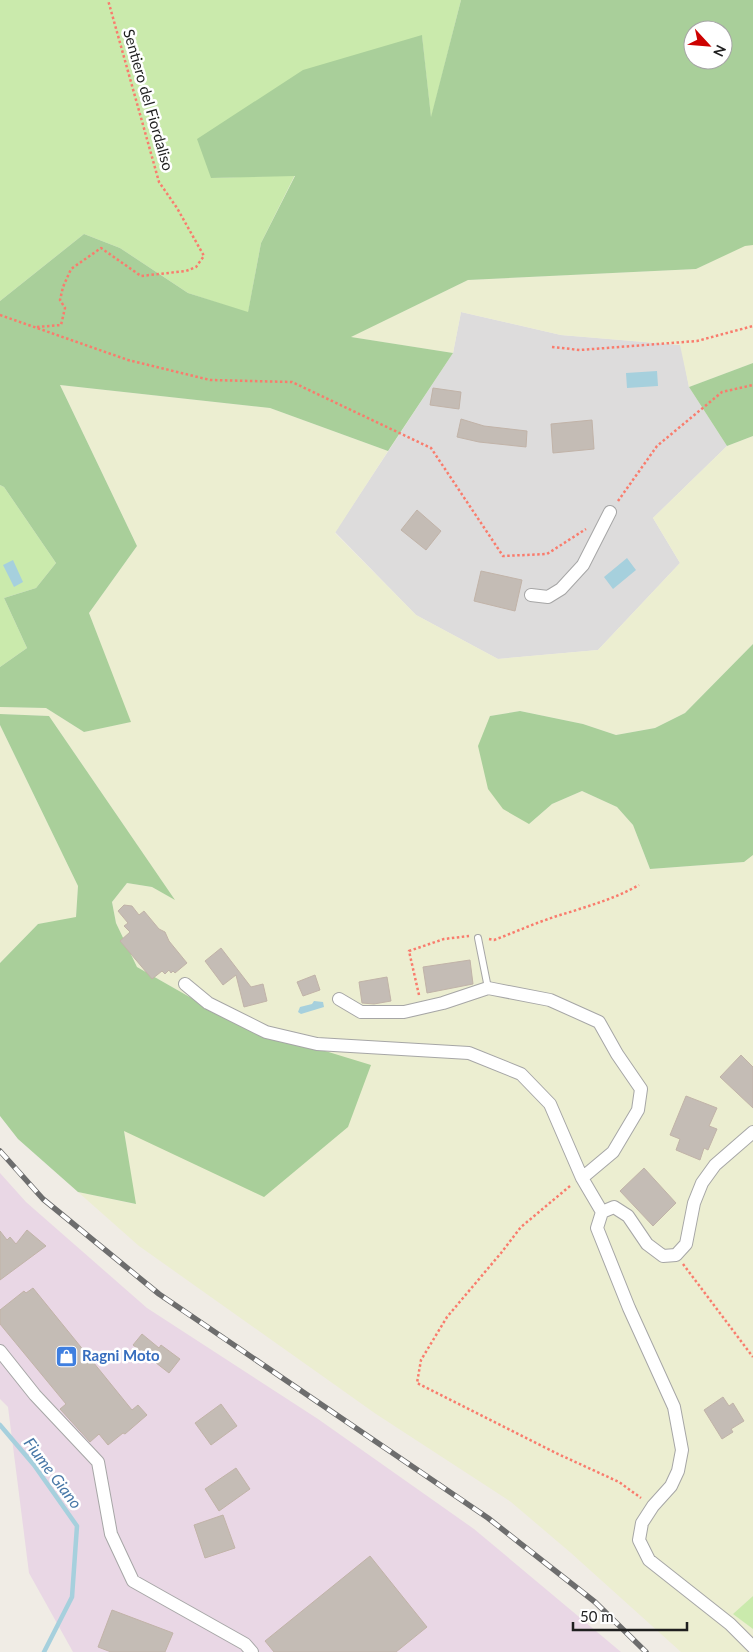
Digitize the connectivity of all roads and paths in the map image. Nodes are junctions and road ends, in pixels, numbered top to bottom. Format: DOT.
graph roads {
  1 [pos="108,0"];
  2 [pos="0,314"];
  3 [pos="753,326"];
  4 [pos="36,327"];
  5 [pos="552,347"];
  6 [pos="753,385"];
  7 [pos="610,512"];
  8 [pos="586,528"];
  9 [pos="531,595"];
  10 [pos="639,885"];
  11 [pos="478,938"];
  12 [pos="185,984"];
  13 [pos="488,988"];
  14 [pos="339,999"];
  15 [pos="422,1007"];
  16 [pos="753,1132"];
  17 [pos="582,1178"];
  18 [pos="602,1212"];
  19 [pos="676,1255"];
  20 [pos="0,1351"];
  21 [pos="753,1357"];
  22 [pos="653,1506"];
  23 [pos="753,1647"];
  24 [pos="252,1652"];
  1 -- 4 [label="path, Sentiero del Fiordaliso"];
  2 -- 4 [label="path"];
  3 -- 5 [label="path"];
  4 -- 8 [label="path"];
  6 -- 7 [label="path"];
  7 -- 9 [label="street"];
  10 -- 11 [label="path"];
  11 -- 13 [label="lane"];
  11 -- 15 [label="path"];
  12 -- 17 [label="street"];
  13 -- 15 [label="street"];
  13 -- 17 [label="street"];
  14 -- 15 [label="street"];
  16 -- 19 [label="street"];
  17 -- 18 [label="street"];
  17 -- 22 [label="path"];
  18 -- 19 [label="street"];
  18 -- 22 [label="street"];
  19 -- 21 [label="path"];
  20 -- 24 [label="street"];
  22 -- 23 [label="street"];
}
